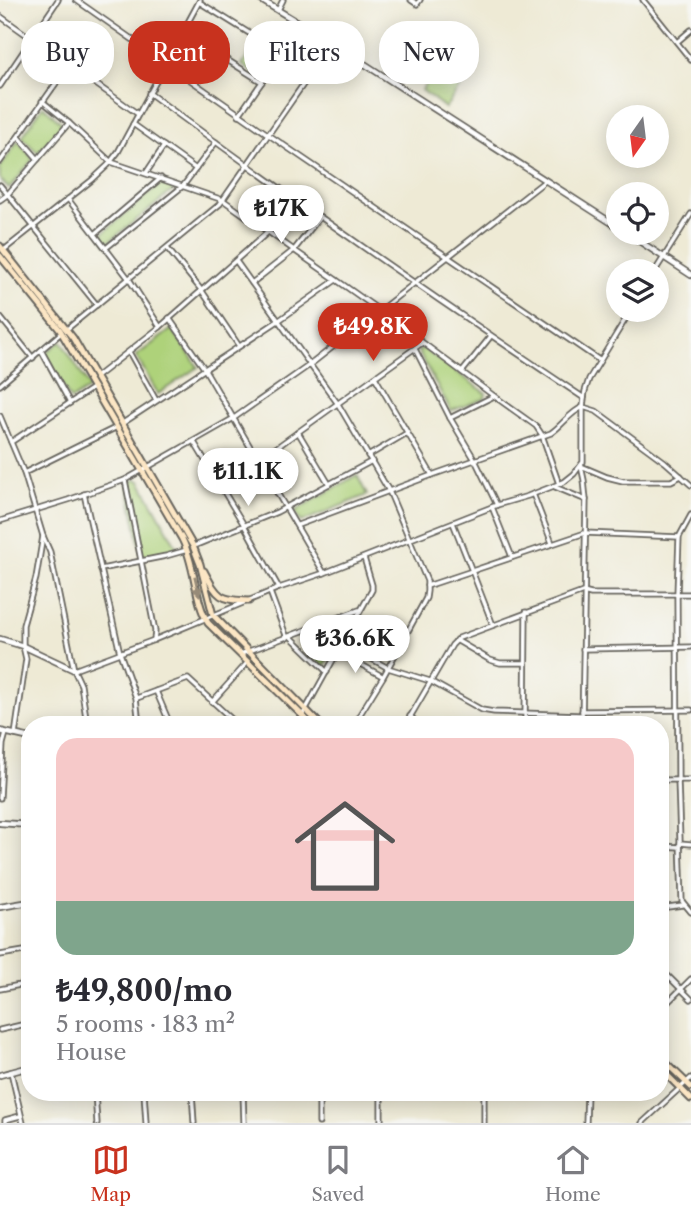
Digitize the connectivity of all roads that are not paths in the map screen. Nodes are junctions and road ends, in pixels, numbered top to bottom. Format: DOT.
graph roads {
  1 [pos="58,0"];
  2 [pos="76,0"];
  3 [pos="283,0"];
  4 [pos="411,0"];
  5 [pos="420,0"];
  6 [pos="643,0"];
  7 [pos="199,1"];
  8 [pos="265,1"];
  9 [pos="278,10"];
  10 [pos="0,16"];
  11 [pos="44,21"];
  12 [pos="189,21"];
  13 [pos="296,21"];
  14 [pos="244,29"];
  15 [pos="21,30"];
  16 [pos="691,30"];
  17 [pos="128,37"];
  18 [pos="677,42"];
  19 [pos="21,54"];
  20 [pos="691,60"];
  21 [pos="365,64"];
  22 [pos="55,84"];
  23 [pos="96,84"];
  24 [pos="154,84"];
  25 [pos="195,84"];
  26 [pos="261,84"];
  27 [pos="304,84"];
  28 [pos="0,86"];
  29 [pos="149,93"];
  30 [pos="43,101"];
  31 [pos="138,114"];
  32 [pos="239,115"];
  33 [pos="69,123"];
  34 [pos="133,124"];
  35 [pos="269,135"];
  36 [pos="18,137"];
  37 [pos="216,142"];
  38 [pos="164,146"];
  39 [pos="38,159"];
  40 [pos="0,162"];
  41 [pos="111,162"];
  42 [pos="247,165"];
  43 [pos="196,169"];
  44 [pos="146,173"];
  45 [pos="162,178"];
  46 [pos="545,181"];
  47 [pos="0,185"];
  48 [pos="183,186"];
  49 [pos="7,195"];
  50 [pos="68,199"];
  51 [pos="0,200"];
  52 [pos="223,200"];
  53 [pos="691,214"];
  54 [pos="320,217"];
  55 [pos="606,219"];
  56 [pos="33,227"];
  57 [pos="268,232"];
  58 [pos="95,234"];
  59 [pos="646,245"];
  60 [pos="106,248"];
  61 [pos="167,248"];
  62 [pos="294,250"];
  63 [pos="1,251"];
  64 [pos="664,256"];
  65 [pos="448,258"];
  66 [pos="662,259"];
  67 [pos="236,261"];
  68 [pos="691,275"];
  69 [pos="129,279"];
  70 [pos="336,280"];
  71 [pos="251,283"];
  72 [pos="414,283"];
  73 [pos="202,291"];
  74 [pos="97,305"];
  75 [pos="379,310"];
  76 [pos="0,317"];
  77 [pos="169,318"];
  78 [pos="278,321"];
  79 [pos="623,322"];
  80 [pos="160,327"];
  81 [pos="65,330"];
  82 [pos="491,336"];
  83 [pos="423,343"];
  84 [pos="239,346"];
  85 [pos="415,349"];
  86 [pos="41,350"];
  87 [pos="129,352"];
  88 [pos="33,358"];
  89 [pos="599,359"];
  90 [pos="310,364"];
  91 [pos="204,369"];
  92 [pos="462,372"];
  93 [pos="96,377"];
  94 [pos="375,377"];
  95 [pos="0,385"];
  96 [pos="94,387"];
  97 [pos="494,396"];
  98 [pos="584,398"];
  99 [pos="156,400"];
  100 [pos="70,403"];
  101 [pos="338,404"];
  102 [pos="583,407"];
  103 [pos="0,416"];
  104 [pos="234,418"];
  105 [pos="450,418"];
  106 [pos="120,425"];
  107 [pos="299,432"];
  108 [pos="407,433"];
  109 [pos="542,435"];
  110 [pos="11,442"];
  111 [pos="194,442"];
  112 [pos="368,456"];
  113 [pos="259,460"];
  114 [pos="475,460"];
  115 [pos="372,461"];
  116 [pos="581,466"];
  117 [pos="145,470"];
  118 [pos="24,473"];
  119 [pos="432,475"];
  120 [pos="681,476"];
  121 [pos="124,480"];
  122 [pos="329,484"];
  123 [pos="559,484"];
  124 [pos="691,485"];
  125 [pos="553,486"];
  126 [pos="389,491"];
  127 [pos="84,494"];
  128 [pos="533,494"];
  129 [pos="586,500"];
  130 [pos="495,506"];
  131 [pos="287,507"];
  132 [pos="36,510"];
  133 [pos="691,516"];
  134 [pos="0,522"];
  135 [pos="453,522"];
  136 [pos="244,525"];
  137 [pos="297,526"];
  138 [pos="585,533"];
  139 [pos="43,536"];
  140 [pos="678,537"];
  141 [pos="409,538"];
  142 [pos="552,543"];
  143 [pos="190,548"];
  144 [pos="512,557"];
  145 [pos="363,558"];
  146 [pos="141,561"];
  147 [pos="200,564"];
  148 [pos="100,569"];
  149 [pos="472,571"];
  150 [pos="324,573"];
  151 [pos="427,586"];
  152 [pos="279,588"];
  153 [pos="270,592"];
  154 [pos="583,592"];
  155 [pos="677,594"];
  156 [pos="691,594"];
  157 [pos="249,601"];
  158 [pos="360,610"];
  159 [pos="526,612"];
  160 [pos="213,615"];
  161 [pos="205,618"];
  162 [pos="493,625"];
  163 [pos="289,638"];
  164 [pos="0,639"];
  165 [pos="154,640"];
  166 [pos="456,640"];
  167 [pos="343,643"];
  168 [pos="23,646"];
  169 [pos="678,647"];
  170 [pos="691,647"];
  171 [pos="583,649"];
  172 [pos="249,652"];
  173 [pos="338,652"];
  174 [pos="120,653"];
  175 [pos="240,655"];
  176 [pos="248,662"];
  177 [pos="525,663"];
  178 [pos="388,668"];
  179 [pos="74,670"];
  180 [pos="327,673"];
  181 [pos="383,677"];
  182 [pos="430,681"];
  183 [pos="156,691"];
  184 [pos="136,698"];
  185 [pos="212,702"];
  186 [pos="678,710"];
  187 [pos="691,710"];
  188 [pos="304,713"];
  189 [pos="525,713"];
  190 [pos="582,713"];
  191 [pos="86,716"];
  192 [pos="138,716"];
  193 [pos="167,716"];
  194 [pos="226,716"];
  195 [pos="306,716"];
  196 [pos="308,716"];
  197 [pos="359,716"];
  198 [pos="410,716"];
  199 [pos="0,731"];
  200 [pos="6,733"];
  201 [pos="15,735"];
  202 [pos="21,736"];
  203 [pos="669,780"];
  204 [pos="678,780"];
  205 [pos="691,780"];
  206 [pos="0,798"];
  207 [pos="0,823"];
  208 [pos="21,824"];
  209 [pos="691,844"];
  210 [pos="680,845"];
  211 [pos="669,846"];
  212 [pos="21,904"];
  213 [pos="683,905"];
  214 [pos="0,907"];
  215 [pos="669,907"];
  216 [pos="691,912"];
  217 [pos="21,952"];
  218 [pos="0,955"];
  219 [pos="669,977"];
  220 [pos="691,979"];
  221 [pos="21,985"];
  222 [pos="0,989"];
  223 [pos="681,989"];
  224 [pos="691,999"];
  225 [pos="669,1001"];
  226 [pos="21,1025"];
  227 [pos="0,1030"];
  228 [pos="669,1065"];
  229 [pos="21,1069"];
  230 [pos="10,1072"];
  231 [pos="0,1075"];
  232 [pos="669,1077"];
  233 [pos="690,1083"];
  234 [pos="680,1088"];
  235 [pos="669,1098"];
  236 [pos="691,1099"];
  237 [pos="96,1101"];
  238 [pos="145,1101"];
  239 [pos="193,1101"];
  240 [pos="243,1101"];
  241 [pos="318,1101"];
  242 [pos="381,1101"];
  243 [pos="484,1101"];
  244 [pos="587,1101"];
  245 [pos="666,1101"];
  246 [pos="21,1115"];
  247 [pos="5,1123"];
  248 [pos="23,1123"];
  249 [pos="97,1123"];
  250 [pos="146,1123"];
  251 [pos="194,1123"];
  252 [pos="244,1123"];
  253 [pos="318,1123"];
  254 [pos="381,1123"];
  255 [pos="484,1123"];
  256 [pos="586,1123"];
  257 [pos="642,1123"];
  1 -- 11 [label="street"];
  2 -- 17 [label="street"];
  3 -- 9 [label="street"];
  4 -- 5 [label="street"];
  6 -- 18 [label="street"];
  7 -- 12 [label="street"];
  7 -- 14 [label="street"];
  8 -- 9 [label="street"];
  9 -- 13 [label="street"];
  10 -- 15 [label="street"];
  16 -- 18 [label="street"];
  18 -- 20 [label="street"];
  19 -- 28 [label="street"];
  21 -- 46 [label="street"];
  22 -- 30 [label="street"];
  23 -- 31 [label="street"];
  24 -- 29 [label="street"];
  25 -- 32 [label="street"];
  26 -- 32 [label="street"];
  27 -- 35 [label="street"];
  29 -- 31 [label="street"];
  29 -- 37 [label="street"];
  30 -- 33 [label="street"];
  30 -- 36 [label="street"];
  31 -- 34 [label="street"];
  32 -- 35 [label="street"];
  33 -- 39 [label="street"];
  33 -- 41 [label="street"];
  34 -- 38 [label="street"];
  34 -- 41 [label="street"];
  35 -- 42 [label="street"];
  35 -- 65 [label="street"];
  36 -- 39 [label="street"];
  36 -- 40 [label="street"];
  37 -- 42 [label="street"];
  37 -- 43 [label="street"];
  38 -- 43 [label="street"];
  38 -- 44 [label="street"];
  39 -- 49 [label="street"];
  41 -- 44 [label="street"];
  41 -- 50 [label="street"];
  42 -- 52 [label="street"];
  42 -- 54 [label="street"];
  43 -- 48 [label="street"];
  44 -- 45 [label="street"];
  45 -- 48 [label="street"];
  45 -- 58 [label="street"];
  46 -- 55 [label="street"];
  46 -- 65 [label="street"];
  47 -- 49 [label="street"];
  48 -- 52 [label="street"];
  48 -- 60 [label="street"];
  49 -- 51 [label="street"];
  49 -- 56 [label="street"];
  50 -- 56 [label="street"];
  50 -- 58 [label="street"];
  52 -- 57 [label="street"];
  52 -- 61 [label="street"];
  53 -- 64 [label="street"];
  54 -- 62 [label="street"];
  54 -- 72 [label="street"];
  56 -- 63 [label="street"];
  56 -- 74 [label="street"];
  57 -- 62 [label="street"];
  57 -- 67 [label="street"];
  58 -- 60 [label="street"];
  59 -- 64 [label="street"];
  60 -- 69 [label="street"];
  61 -- 69 [label="street"];
  61 -- 73 [label="street"];
  62 -- 70 [label="street"];
  62 -- 71 [label="street"];
  63 -- 81 [label="main road"];
  64 -- 66 [label="street"];
  64 -- 68 [label="street"];
  65 -- 72 [label="street"];
  65 -- 89 [label="street"];
  67 -- 71 [label="street"];
  67 -- 73 [label="street"];
  69 -- 74 [label="street"];
  69 -- 80 [label="street"];
  70 -- 75 [label="street"];
  70 -- 78 [label="street"];
  71 -- 78 [label="street"];
  72 -- 75 [label="street"];
  72 -- 82 [label="street"];
  73 -- 77 [label="street"];
  73 -- 84 [label="street"];
  74 -- 81 [label="street"];
  75 -- 83 [label="street"];
  75 -- 90 [label="street"];
  76 -- 88 [label="street"];
  77 -- 80 [label="street"];
  77 -- 91 [label="street"];
  78 -- 84 [label="street"];
  78 -- 90 [label="street"];
  79 -- 89 [label="street"];
  80 -- 87 [label="street"];
  81 -- 86 [label="street"];
  81 -- 93 [label="main road"];
  81 -- 96 [label="main road"];
  82 -- 92 [label="street"];
  82 -- 98 [label="street"];
  83 -- 85 [label="street"];
  83 -- 92 [label="street"];
  84 -- 91 [label="street"];
  85 -- 94 [label="street"];
  85 -- 105 [label="street"];
  86 -- 88 [label="street"];
  86 -- 100 [label="street"];
  87 -- 93 [label="street"];
  87 -- 99 [label="street"];
  88 -- 95 [label="street"];
  89 -- 98 [label="street"];
  90 -- 101 [label="street"];
  90 -- 104 [label="street"];
  91 -- 99 [label="street"];
  91 -- 104 [label="street"];
  92 -- 97 [label="street"];
  93 -- 106 [label="main road"];
  94 -- 101 [label="street"];
  94 -- 108 [label="street"];
  96 -- 100 [label="street"];
  96 -- 106 [label="main road"];
  97 -- 105 [label="street"];
  97 -- 109 [label="street"];
  98 -- 102 [label="street"];
  99 -- 106 [label="street"];
  100 -- 110 [label="street"];
  101 -- 107 [label="street"];
  101 -- 112 [label="street"];
  102 -- 109 [label="street"];
  102 -- 116 [label="street"];
  102 -- 120 [label="street"];
  103 -- 110 [label="street"];
  104 -- 111 [label="street"];
  104 -- 113 [label="street"];
  105 -- 114 [label="street"];
  106 -- 117 [label="main road"];
  106 -- 118 [label="street"];
  107 -- 113 [label="street"];
  107 -- 122 [label="street"];
  108 -- 112 [label="street"];
  108 -- 119 [label="street"];
  109 -- 114 [label="street"];
  109 -- 123 [label="street"];
  110 -- 118 [label="street"];
  111 -- 117 [label="street"];
  111 -- 136 [label="street"];
  112 -- 115 [label="street"];
  113 -- 131 [label="street"];
  114 -- 119 [label="street"];
  114 -- 130 [label="street"];
  115 -- 122 [label="street"];
  115 -- 126 [label="street"];
  116 -- 120 [label="street"];
  116 -- 123 [label="street"];
  116 -- 129 [label="street"];
  117 -- 121 [label="street"];
  117 -- 143 [label="main road"];
  118 -- 132 [label="street"];
  119 -- 126 [label="street"];
  120 -- 124 [label="street"];
  121 -- 127 [label="street"];
  121 -- 146 [label="street"];
  122 -- 131 [label="street"];
  123 -- 125 [label="street"];
  125 -- 128 [label="street"];
  125 -- 129 [label="street"];
  126 -- 137 [label="street"];
  126 -- 141 [label="street"];
  127 -- 132 [label="street"];
  127 -- 148 [label="street"];
  128 -- 130 [label="street"];
  128 -- 142 [label="street"];
  129 -- 138 [label="street"];
  130 -- 135 [label="street"];
  130 -- 144 [label="street"];
  131 -- 136 [label="street"];
  131 -- 137 [label="street"];
  132 -- 134 [label="street"];
  132 -- 139 [label="street"];
  133 -- 140 [label="street"];
  135 -- 141 [label="street"];
  135 -- 149 [label="street"];
  136 -- 143 [label="street"];
  136 -- 152 [label="street"];
  137 -- 150 [label="street"];
  138 -- 140 [label="street"];
  138 -- 142 [label="street"];
  138 -- 154 [label="street"];
  139 -- 168 [label="street"];
  139 -- 179 [label="street"];
  140 -- 155 [label="street"];
  141 -- 145 [label="street"];
  141 -- 151 [label="street"];
  142 -- 144 [label="street"];
  143 -- 146 [label="street"];
  143 -- 147 [label="main road"];
  143 -- 161 [label="main road, one-way"];
  144 -- 149 [label="street"];
  145 -- 150 [label="street"];
  145 -- 158 [label="street"];
  146 -- 148 [label="street"];
  146 -- 165 [label="street"];
  147 -- 157 [label="main road"];
  147 -- 160 [label="main road"];
  148 -- 174 [label="street"];
  149 -- 151 [label="street"];
  149 -- 162 [label="street"];
  150 -- 152 [label="street"];
  151 -- 178 [label="street"];
  152 -- 153 [label="street"];
  153 -- 157 [label="street"];
  153 -- 163 [label="street"];
  154 -- 155 [label="street"];
  154 -- 159 [label="street"];
  154 -- 171 [label="street"];
  155 -- 156 [label="street"];
  155 -- 169 [label="street"];
  157 -- 160 [label="street"];
  158 -- 163 [label="street"];
  158 -- 167 [label="street"];
  159 -- 162 [label="street"];
  159 -- 177 [label="street"];
  160 -- 161 [label="street"];
  160 -- 172 [label="main road"];
  161 -- 165 [label="street"];
  161 -- 175 [label="main road"];
  162 -- 166 [label="street"];
  163 -- 172 [label="street"];
  163 -- 180 [label="street"];
  164 -- 168 [label="street"];
  165 -- 174 [label="street"];
  166 -- 177 [label="street"];
  166 -- 182 [label="street"];
  167 -- 173 [label="street"];
  167 -- 178 [label="street"];
  168 -- 179 [label="street"];
  168 -- 201 [label="street"];
  169 -- 170 [label="street"];
  169 -- 171 [label="street"];
  169 -- 186 [label="street"];
  171 -- 190 [label="street"];
  172 -- 175 [label="street"];
  172 -- 188 [label="main road"];
  173 -- 180 [label="street"];
  173 -- 181 [label="street"];
  174 -- 179 [label="street"];
  174 -- 184 [label="street"];
  175 -- 176 [label="main road"];
  176 -- 185 [label="street"];
  176 -- 188 [label="main road"];
  177 -- 189 [label="street"];
  178 -- 181 [label="street"];
  178 -- 182 [label="street"];
  179 -- 191 [label="street"];
  180 -- 188 [label="street"];
  181 -- 197 [label="street"];
  182 -- 189 [label="street"];
  182 -- 198 [label="street"];
  183 -- 184 [label="street"];
  183 -- 185 [label="street"];
  183 -- 193 [label="street"];
  184 -- 192 [label="street"];
  185 -- 194 [label="street"];
  186 -- 187 [label="street"];
  186 -- 190 [label="street"];
  186 -- 204 [label="street"];
  188 -- 195 [label="main road"];
  188 -- 196 [label="main road"];
  189 -- 190 [label="street"];
  199 -- 200 [label="street"];
  200 -- 201 [label="street"];
  200 -- 206 [label="street"];
  201 -- 202 [label="street"];
  203 -- 204 [label="street"];
  204 -- 205 [label="street"];
  204 -- 210 [label="street"];
  207 -- 208 [label="street"];
  209 -- 210 [label="street"];
  210 -- 211 [label="street"];
  210 -- 213 [label="street"];
  212 -- 214 [label="street"];
  213 -- 215 [label="street"];
  213 -- 216 [label="street"];
  217 -- 218 [label="street"];
  219 -- 223 [label="street"];
  220 -- 223 [label="street"];
  221 -- 222 [label="street"];
  223 -- 224 [label="street"];
  223 -- 225 [label="street"];
  226 -- 227 [label="street"];
  228 -- 233 [label="main road"];
  229 -- 230 [label="street"];
  230 -- 231 [label="street"];
  230 -- 246 [label="street"];
  232 -- 234 [label="main road"];
  233 -- 234 [label="street"];
  234 -- 235 [label="street"];
  234 -- 236 [label="main road"];
  237 -- 249 [label="street"];
  238 -- 250 [label="street"];
  239 -- 251 [label="street"];
  240 -- 252 [label="street"];
  241 -- 253 [label="street"];
  242 -- 254 [label="street"];
  243 -- 255 [label="street"];
  244 -- 256 [label="street"];
  245 -- 257 [label="street"];
  246 -- 247 [label="street"];
  246 -- 248 [label="street"];
}
